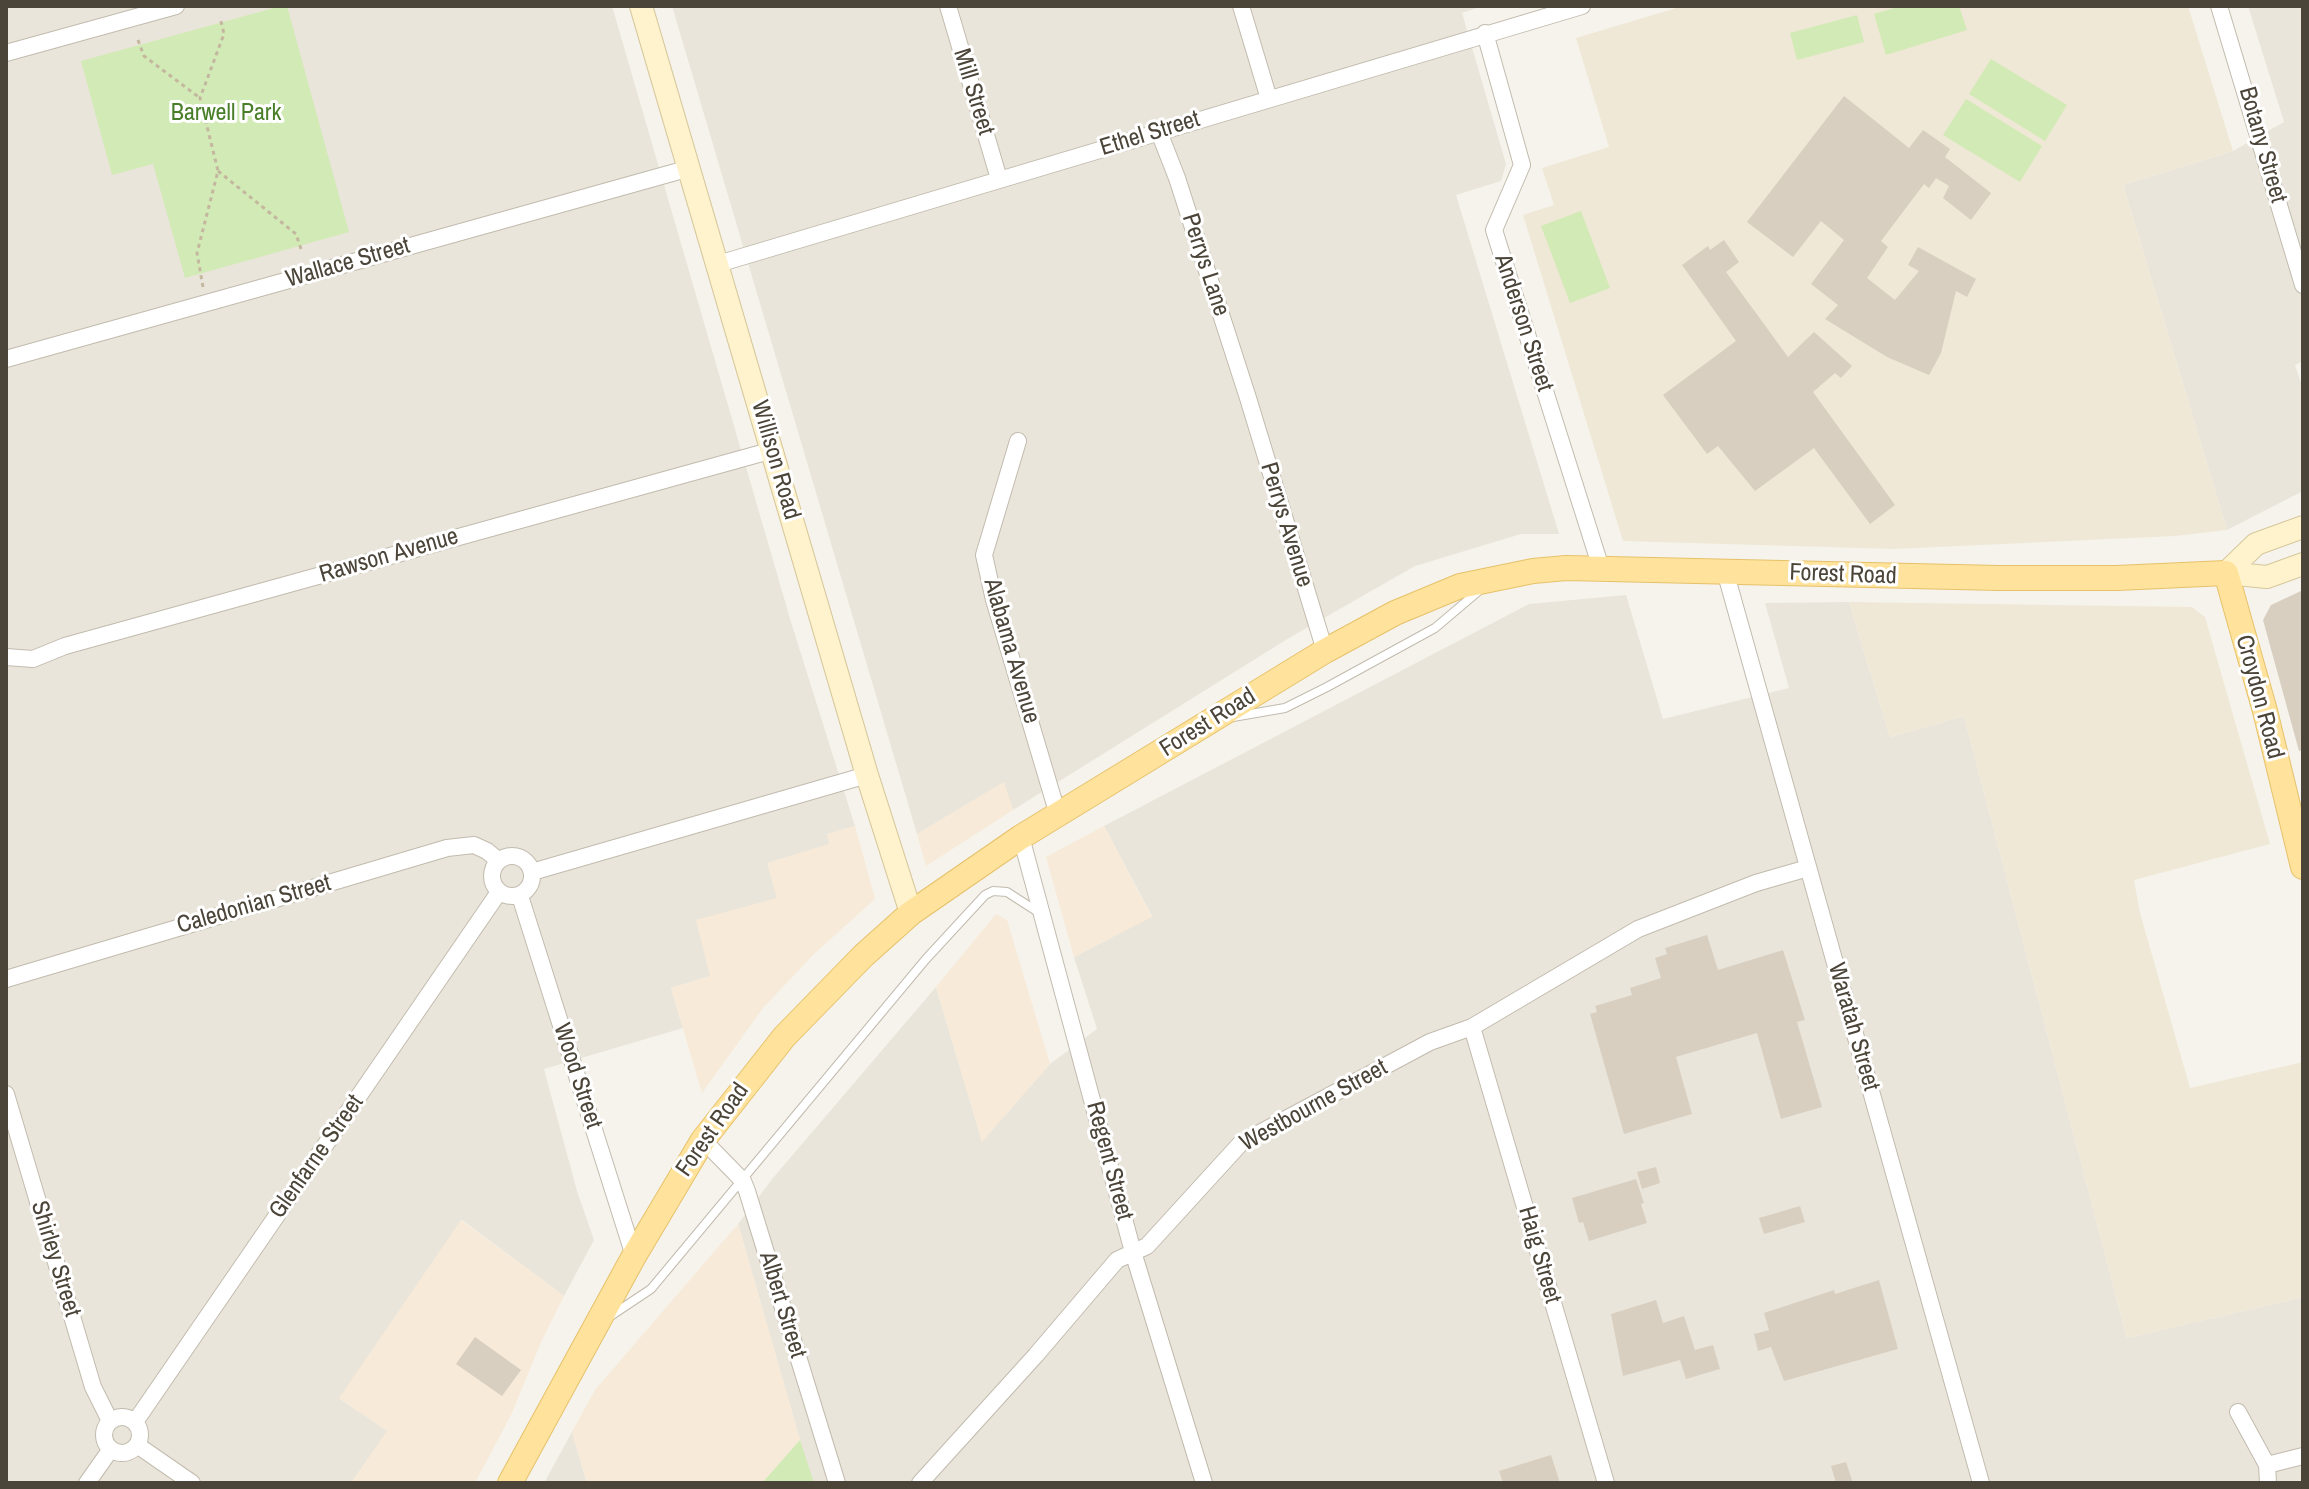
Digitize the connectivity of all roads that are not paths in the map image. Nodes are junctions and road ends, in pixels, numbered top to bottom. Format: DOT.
graph roads {
  1 [pos="176,6"];
  2 [pos="641,6"];
  3 [pos="948,6"];
  4 [pos="1241,6"];
  5 [pos="1582,6"];
  6 [pos="2219,6"];
  7 [pos="1538,12"];
  8 [pos="1485,33"];
  9 [pos="6,53"];
  10 [pos="1269,99"];
  11 [pos="1159,132"];
  12 [pos="690,168"];
  13 [pos="999,179"];
  14 [pos="718,264"];
  15 [pos="2303,285"];
  16 [pos="6,359"];
  17 [pos="1248,398"];
  18 [pos="1018,441"];
  19 [pos="773,450"];
  20 [pos="2303,527"];
  21 [pos="2303,564"];
  22 [pos="1601,568"];
  23 [pos="1725,571"];
  24 [pos="2226,573"];
  25 [pos="1494,579"];
  26 [pos="1325,651"];
  27 [pos="6,657"];
  28 [pos="1211,721"];
  29 [pos="867,775"];
  30 [pos="1058,815"];
  31 [pos="1021,837"];
  32 [pos="499,861"];
  33 [pos="2303,867"];
  34 [pos="1808,868"];
  35 [pos="532,872"];
  36 [pos="499,892"];
  37 [pos="520,896"];
  38 [pos="911,913"];
  39 [pos="1041,915"];
  40 [pos="6,979"];
  41 [pos="1472,1027"];
  42 [pos="6,1094"];
  43 [pos="703,1140"];
  44 [pos="743,1181"];
  45 [pos="1133,1252"];
  46 [pos="634,1256"];
  47 [pos="596,1326"];
  48 [pos="2238,1412"];
  49 [pos="110,1421"];
  50 [pos="135,1422"];
  51 [pos="137,1445"];
  52 [pos="111,1449"];
  53 [pos="2303,1456"];
  54 [pos="2267,1465"];
  55 [pos="87,1483"];
  56 [pos="192,1483"];
  57 [pos="510,1483"];
  58 [pos="837,1483"];
  59 [pos="920,1483"];
  60 [pos="1204,1483"];
  61 [pos="1606,1483"];
  62 [pos="1981,1483"];
  63 [pos="2268,1483"];
  1 -- 9 [label="street"];
  2 -- 12 [label="main road, Willison Road"];
  3 -- 13 [label="street, Mill Street"];
  4 -- 10 [label="street"];
  5 -- 7 [label="street, Ethel Street"];
  6 -- 15 [label="street, Botany Street"];
  7 -- 8 [label="street, Ethel Street"];
  8 -- 10 [label="street, Ethel Street"];
  8 -- 22 [label="street, Anderson Street"];
  10 -- 11 [label="street, Ethel Street"];
  11 -- 13 [label="street, Ethel Street"];
  11 -- 17 [label="street, Perrys Lane"];
  12 -- 14 [label="main road, Willison Road"];
  12 -- 16 [label="street, Wallace Street"];
  13 -- 14 [label="street, Ethel Street"];
  14 -- 19 [label="main road, Willison Road"];
  17 -- 26 [label="street, Perrys Avenue"];
  18 -- 30 [label="street, Alabama Avenue"];
  19 -- 27 [label="street, Rawson Avenue"];
  19 -- 29 [label="main road, Willison Road"];
  20 -- 24 [label="main road"];
  21 -- 24 [label="main road, Forest Road"];
  22 -- 23 [label="main road, Forest Road"];
  22 -- 25 [label="main road, Forest Road"];
  23 -- 24 [label="main road, Forest Road"];
  23 -- 34 [label="street, Waratah Street"];
  24 -- 33 [label="main road, Croydon Road"];
  25 -- 26 [label="main road, Forest Road"];
  25 -- 28 [label="lane"];
  26 -- 28 [label="main road, Forest Road"];
  28 -- 30 [label="main road, Forest Road"];
  29 -- 35 [label="street"];
  29 -- 38 [label="main road, Willison Road"];
  30 -- 31 [label="main road, Forest Road"];
  31 -- 38 [label="main road, Forest Road"];
  31 -- 39 [label="street, Regent Street"];
  32 -- 35 [label="street"];
  32 -- 36 [label="street"];
  32 -- 40 [label="street, Caledonian Street"];
  34 -- 41 [label="street, Westbourne Street"];
  34 -- 62 [label="street, Waratah Street"];
  35 -- 37 [label="street"];
  36 -- 37 [label="street"];
  36 -- 50 [label="street, Glenfarne Street"];
  37 -- 46 [label="street, Wood Street"];
  38 -- 43 [label="main road, Forest Road"];
  39 -- 44 [label="lane"];
  39 -- 45 [label="street, Regent Street"];
  41 -- 45 [label="street, Westbourne Street"];
  41 -- 61 [label="street, Haig Street"];
  42 -- 49 [label="street, Shirley Street"];
  43 -- 44 [label="street, Albert Street"];
  43 -- 46 [label="main road, Forest Road"];
  44 -- 47 [label="lane"];
  44 -- 58 [label="street, Albert Street"];
  45 -- 59 [label="street, Westbourne Street"];
  45 -- 60 [label="street, Regent Street"];
  46 -- 47 [label="main road, Forest Road"];
  47 -- 57 [label="main road, Forest Road"];
  48 -- 54 [label="street"];
  49 -- 50 [label="street"];
  49 -- 52 [label="street"];
  50 -- 51 [label="street"];
  51 -- 52 [label="street"];
  51 -- 56 [label="street"];
  52 -- 55 [label="street"];
  53 -- 54 [label="street"];
  54 -- 63 [label="street"];
}
